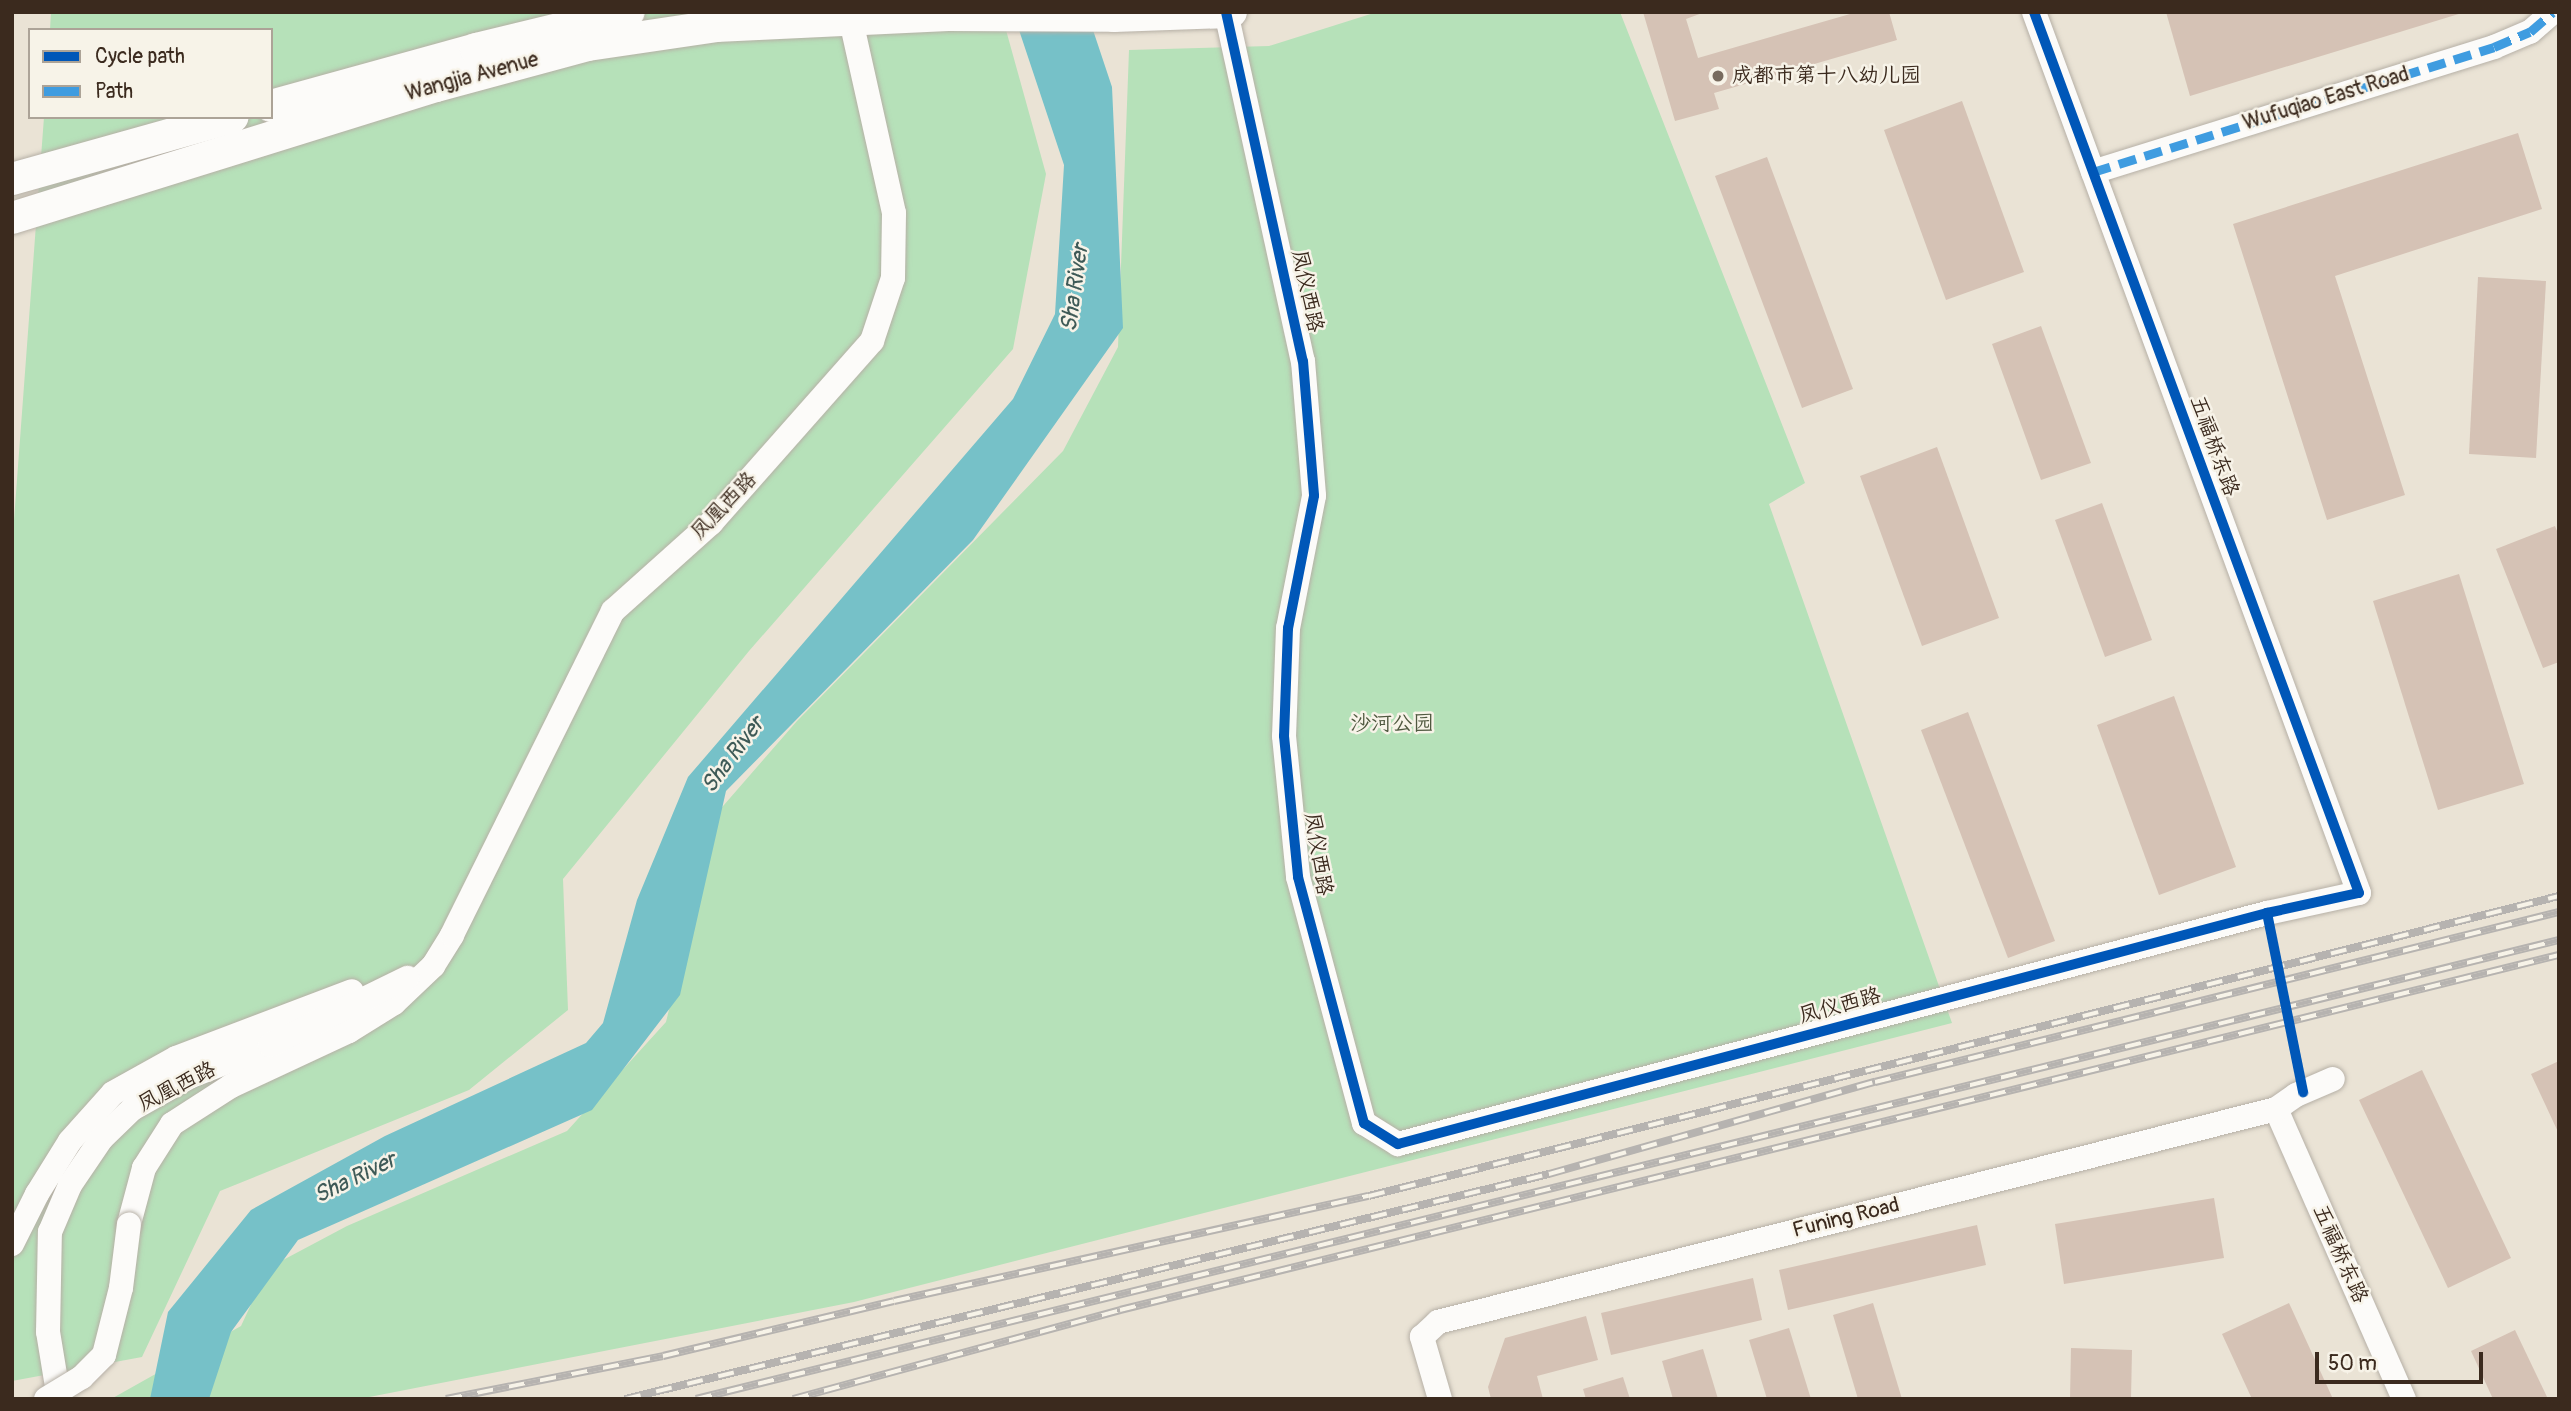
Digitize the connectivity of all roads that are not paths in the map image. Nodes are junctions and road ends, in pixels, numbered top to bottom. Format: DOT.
graph roads {
  1 [pos="629,12"];
  2 [pos="2034,12"];
  3 [pos="2553,12"];
  4 [pos="1228,13"];
  5 [pos="850,16"];
  6 [pos="273,105"];
  7 [pos="225,119"];
  8 [pos="2093,172"];
  9 [pos="12,179"];
  10 [pos="12,218"];
  11 [pos="2359,892"];
  12 [pos="433,966"];
  13 [pos="2333,1079"];
  14 [pos="2276,1109"];
  15 [pos="12,1244"];
  16 [pos="46,1399"];
  17 [pos="58,1399"];
  18 [pos="1440,1399"];
  19 [pos="2404,1399"];
  1 -- 6 [label="main road, Wangjia Avenue"];
  2 -- 8 [label="street, 五福桥东路"];
  3 -- 8 [label="street, Wufuqiao East Road"];
  4 -- 5 [label="main road, Wangjia Avenue"];
  4 -- 11 [label="street, 凤仪西路"];
  5 -- 10 [label="main road, Wangjia Avenue"];
  5 -- 12 [label="street, 凤凰西路"];
  7 -- 9 [label="main road"];
  8 -- 11 [label="street, 五福桥东路"];
  12 -- 15 [label="street, 凤凰西路"];
  12 -- 16 [label="street, 凤凰西路, bridge"];
  12 -- 17 [label="street, 凤凰西路"];
  13 -- 14 [label="street, Funing Road"];
  14 -- 18 [label="street, Funing Road"];
  14 -- 19 [label="street, 五福桥东路"];
}
